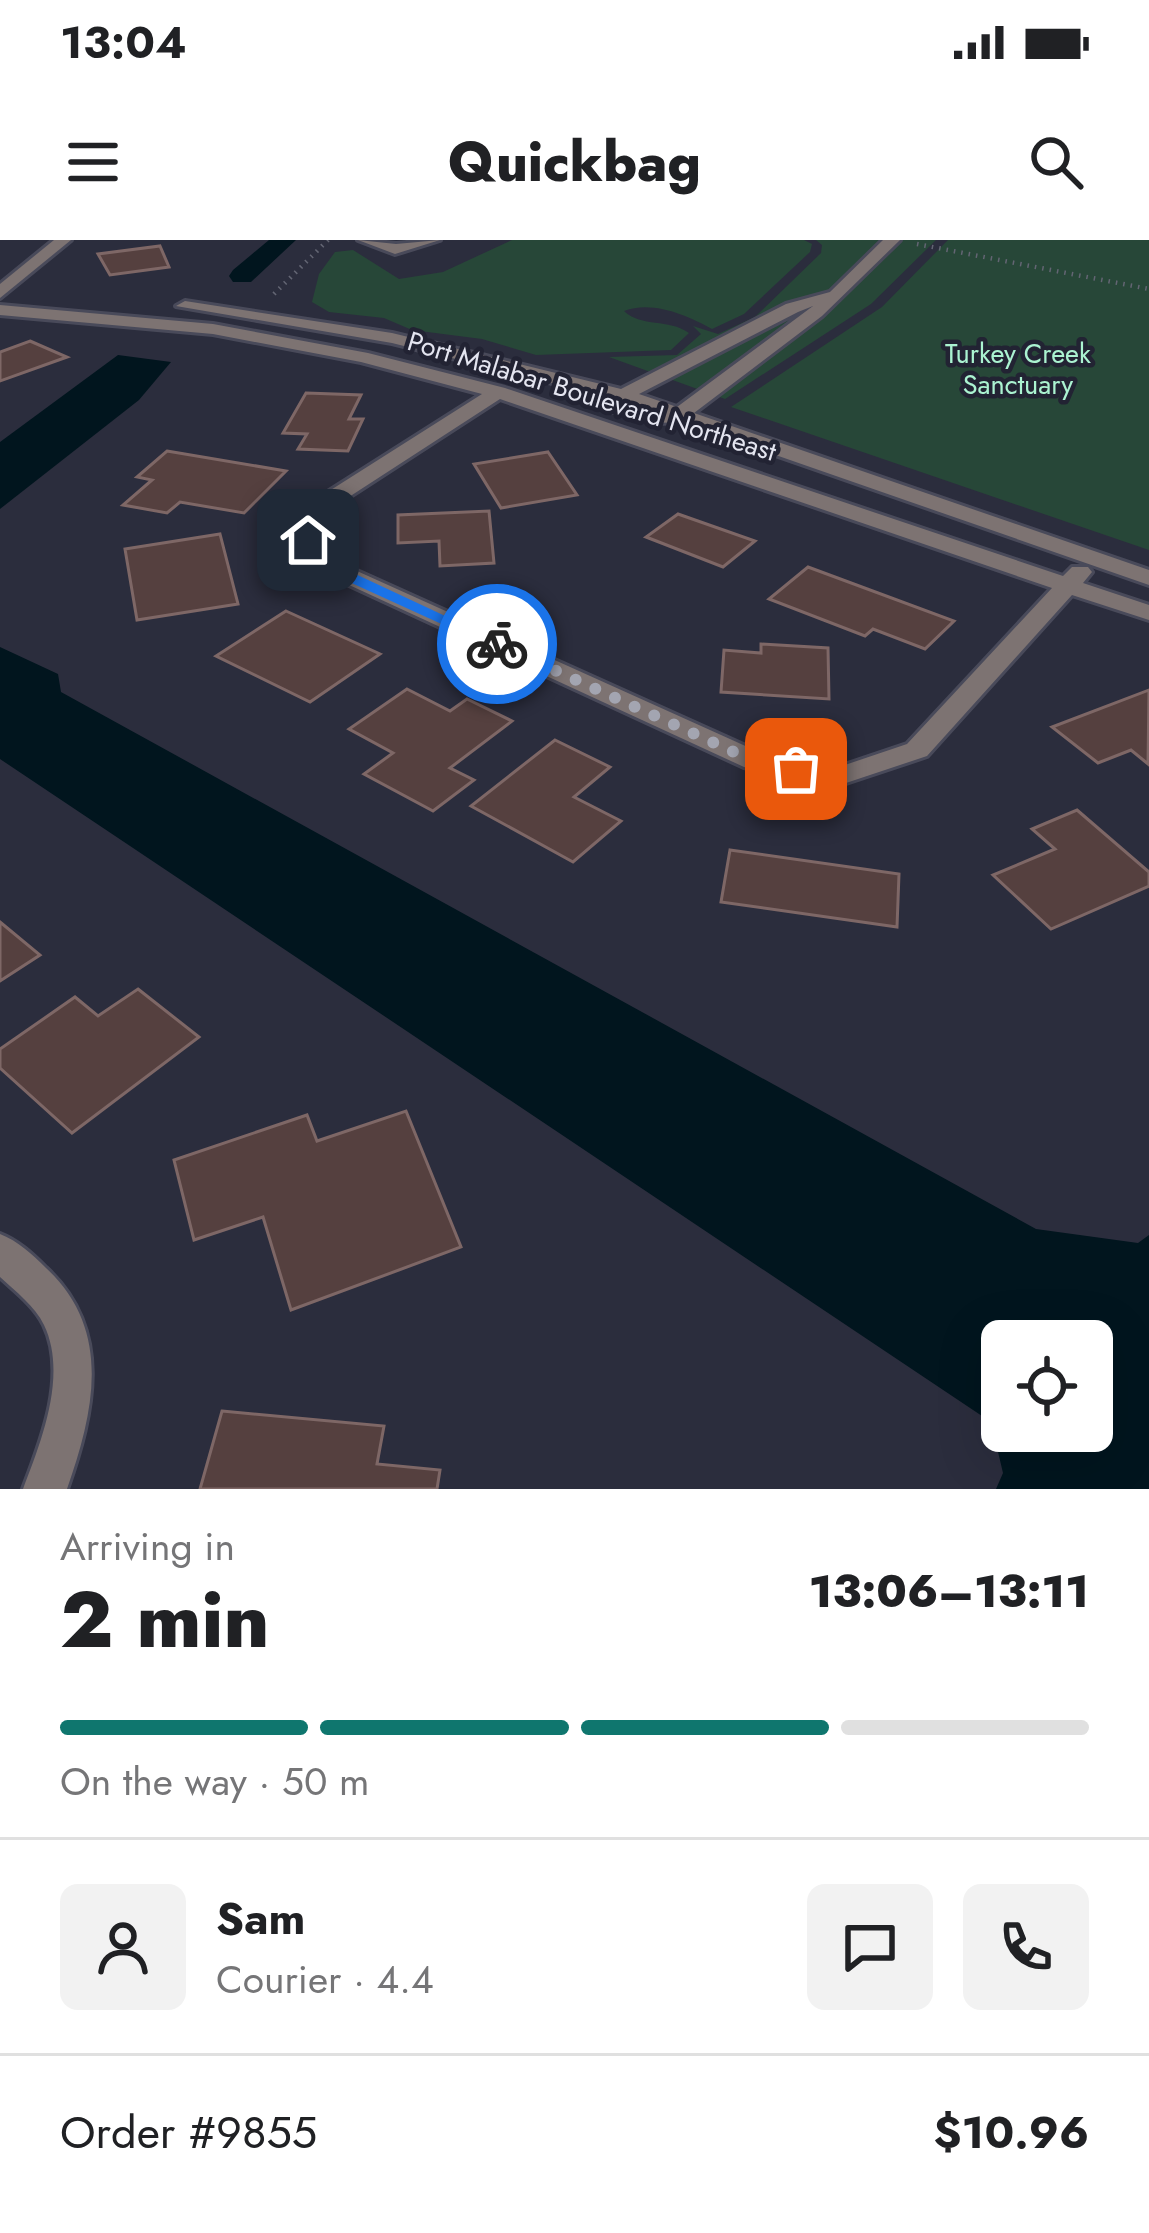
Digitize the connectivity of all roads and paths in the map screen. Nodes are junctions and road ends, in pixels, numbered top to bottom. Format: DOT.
graph roads {
  1 [pos="63,240"];
  2 [pos="328,240"];
  3 [pos="366,240"];
  4 [pos="432,240"];
  5 [pos="895,240"];
  6 [pos="848,288"];
  7 [pos="1149,289"];
  8 [pos="1,296"];
  9 [pos="92,297"];
  10 [pos="160,303"];
  11 [pos="230,311"];
  12 [pos="498,392"];
  13 [pos="623,395"];
  14 [pos="676,417"];
  15 [pos="611,429"];
  16 [pos="1092,559"];
  17 [pos="1149,578"];
  18 [pos="1069,584"];
  19 [pos="1149,613"];
  20 [pos="0,1252"];
  21 [pos="45,1489"];
  1 -- 8 [label="street"];
  2 -- 11 [label="path"];
  3 -- 4 [label="street"];
  5 -- 6 [label="street"];
  5 -- 7 [label="path"];
  6 -- 13 [label="street"];
  6 -- 14 [label="street"];
  8 -- 9 [label="street"];
  8 -- 12 [label="street, Port Malabar Boulevard Northeast"];
  10 -- 11 [label="street, Port Malabar Boulevard Northeast"];
  11 -- 13 [label="street, Port Malabar Boulevard Northeast"];
  12 -- 15 [label="street, Port Malabar Boulevard Northeast"];
  12 -- 18 [label="street"];
  13 -- 14 [label="street, Port Malabar Boulevard Northeast"];
  13 -- 15 [label="street"];
  14 -- 15 [label="street"];
  14 -- 16 [label="street, Port Malabar Boulevard Northeast"];
  15 -- 18 [label="street, Port Malabar Boulevard Northeast"];
  16 -- 17 [label="street, Port Malabar Boulevard Northeast"];
  16 -- 18 [label="street"];
  18 -- 19 [label="street, Port Malabar Boulevard Northeast"];
  20 -- 21 [label="street"];
}
